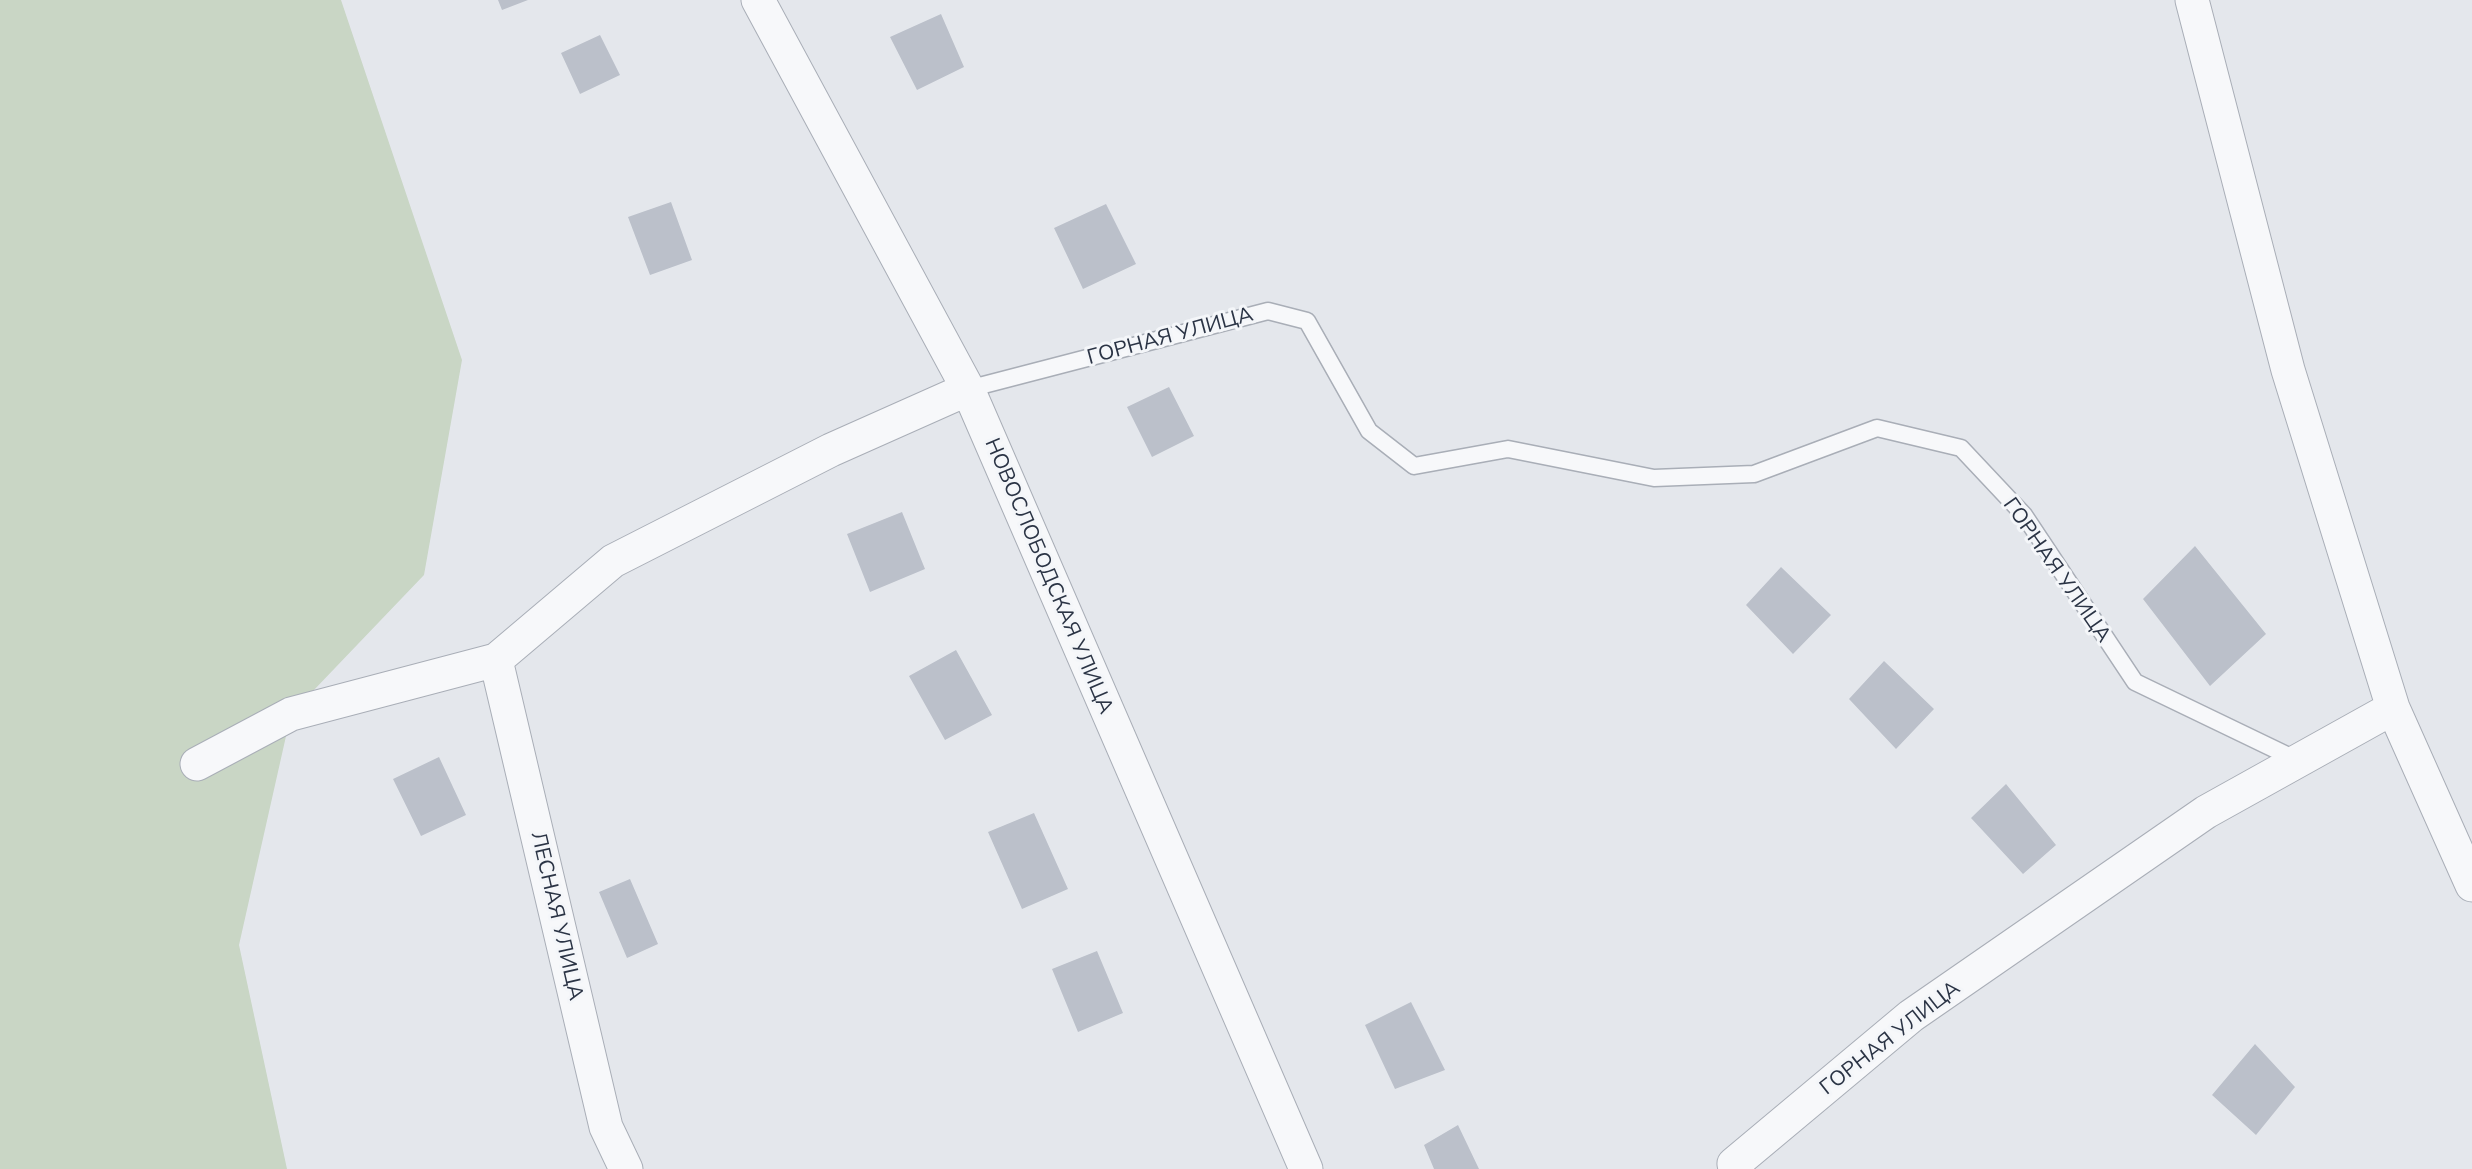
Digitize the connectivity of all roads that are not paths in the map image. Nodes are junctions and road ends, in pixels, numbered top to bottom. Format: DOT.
graph roads {
  1 [pos="758,0"];
  2 [pos="2192,0"];
  3 [pos="968,388"];
  4 [pos="496,660"];
  5 [pos="2393,708"];
  6 [pos="2297,760"];
  7 [pos="197,764"];
  8 [pos="2472,885"];
  9 [pos="626,1169"];
  10 [pos="1306,1169"];
  11 [pos="1735,1169"];
  1 -- 3 [label="street, НОВОСЛОБОДСКАЯ УЛИЦА"];
  2 -- 5 [label="street"];
  3 -- 4 [label="street"];
  3 -- 6 [label="lane, ГОРНАЯ УЛИЦА"];
  3 -- 10 [label="street, НОВОСЛОБОДСКАЯ УЛИЦА"];
  4 -- 7 [label="street"];
  4 -- 9 [label="street, ЛЕСНАЯ УЛИЦА"];
  5 -- 6 [label="street, ГОРНАЯ УЛИЦА"];
  5 -- 8 [label="street"];
  6 -- 11 [label="street, ГОРНАЯ УЛИЦА"];
}
